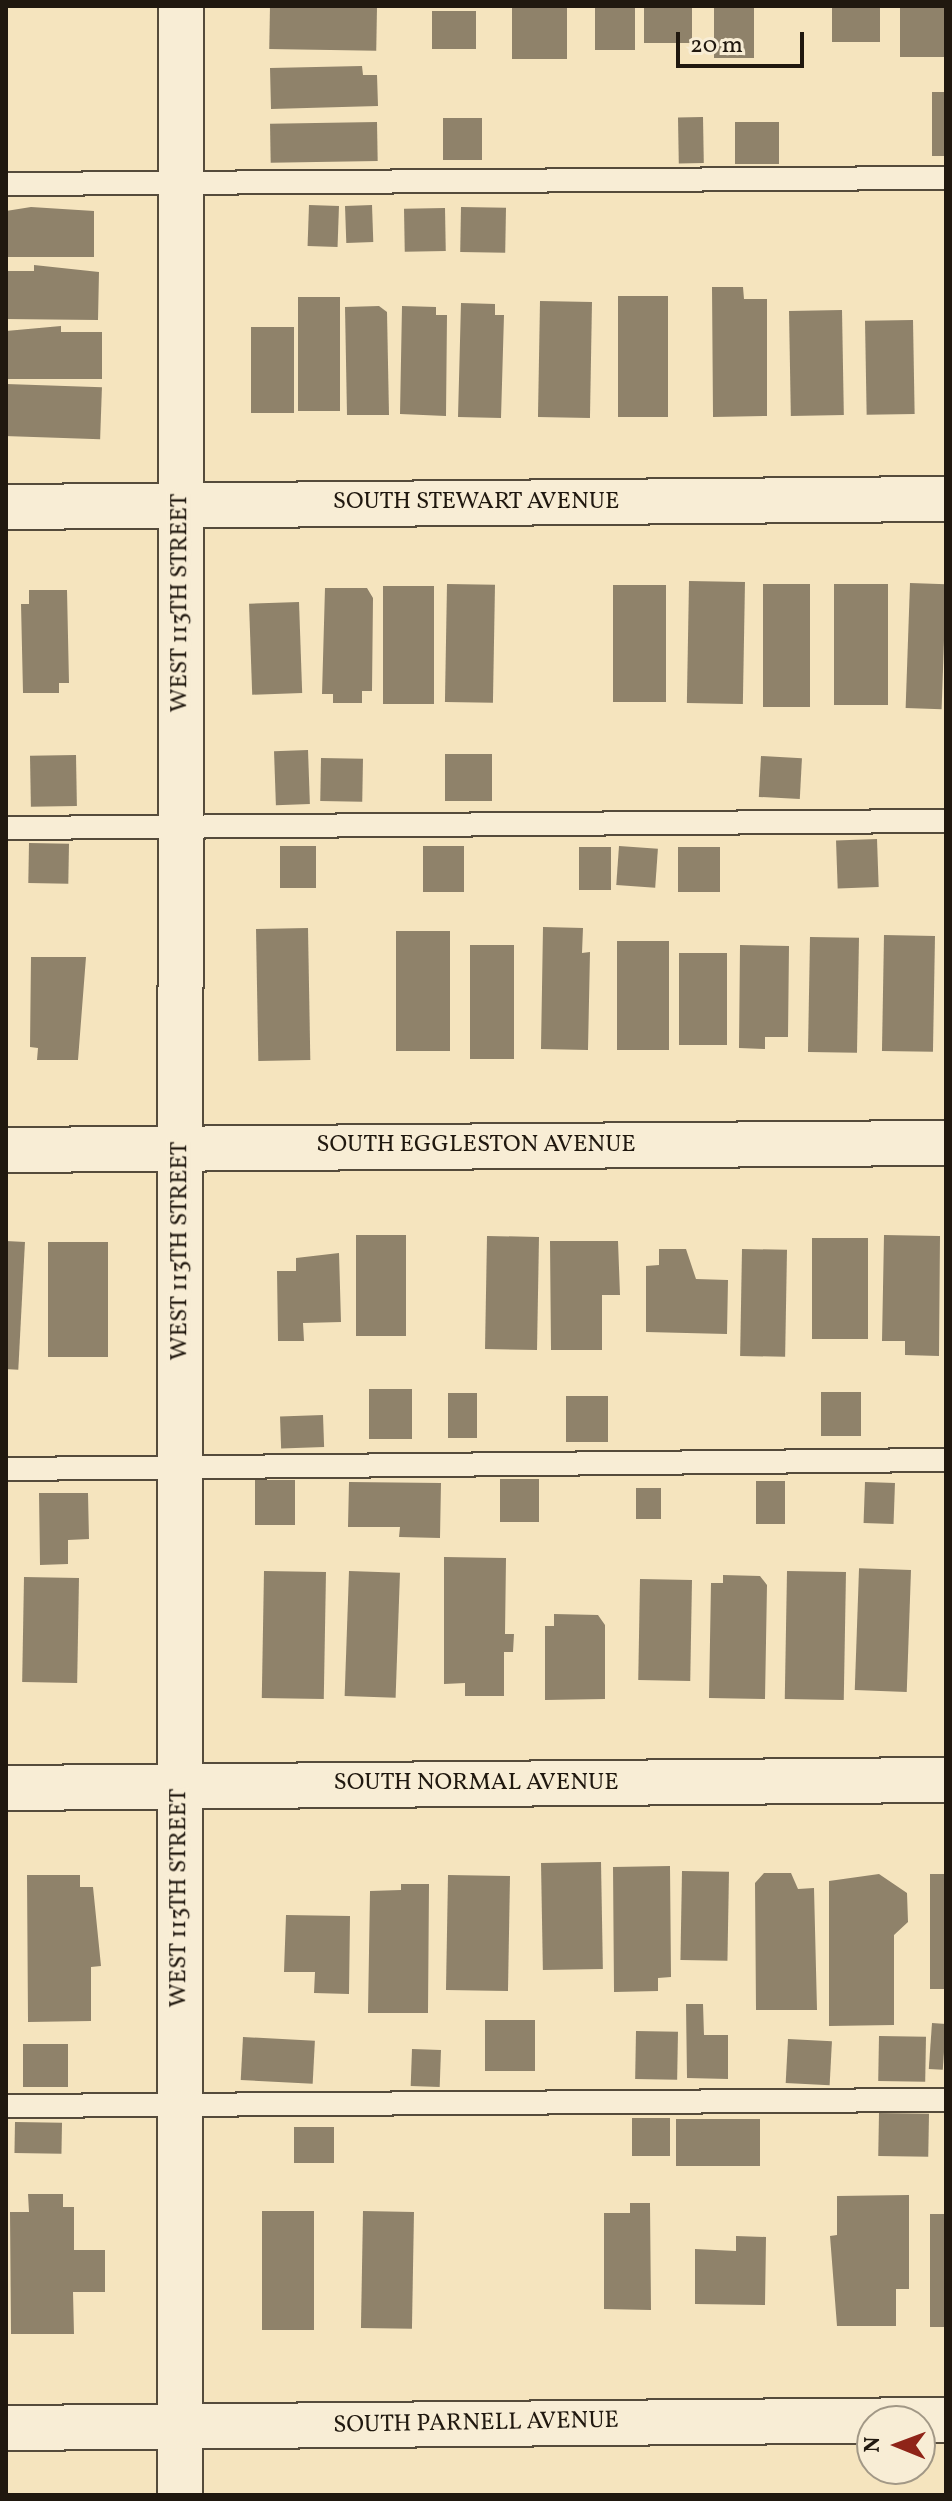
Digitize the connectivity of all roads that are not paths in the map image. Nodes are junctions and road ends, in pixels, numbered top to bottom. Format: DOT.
graph roads {
  1 [pos="181,6"];
  2 [pos="946,178"];
  3 [pos="182,183"];
  4 [pos="6,184"];
  5 [pos="946,499"];
  6 [pos="181,506"];
  7 [pos="6,507"];
  8 [pos="946,821"];
  9 [pos="181,827"];
  10 [pos="6,828"];
  11 [pos="946,1143"];
  12 [pos="181,1149"];
  13 [pos="6,1150"];
  14 [pos="946,1460"];
  15 [pos="180,1467"];
  16 [pos="6,1469"];
  17 [pos="946,1780"];
  18 [pos="180,1786"];
  19 [pos="6,1788"];
  20 [pos="946,2100"];
  21 [pos="180,2105"];
  22 [pos="6,2106"];
  23 [pos="946,2420"];
  24 [pos="180,2427"];
  25 [pos="6,2428"];
  26 [pos="180,2495"];
  1 -- 3 [label="street, WEST 113TH STREET"];
  2 -- 3 [label="lane"];
  3 -- 4 [label="lane"];
  3 -- 6 [label="street, WEST 113TH STREET"];
  5 -- 6 [label="street, SOUTH STEWART AVENUE"];
  6 -- 7 [label="street, SOUTH STEWART AVENUE"];
  6 -- 9 [label="street, WEST 113TH STREET"];
  8 -- 9 [label="lane"];
  9 -- 10 [label="lane"];
  9 -- 12 [label="street, WEST 113TH STREET"];
  11 -- 12 [label="street, SOUTH EGGLESTON AVENUE"];
  12 -- 13 [label="street, SOUTH EGGLESTON AVENUE"];
  12 -- 15 [label="street, WEST 113TH STREET"];
  14 -- 15 [label="lane"];
  15 -- 16 [label="lane"];
  15 -- 18 [label="street, WEST 113TH STREET"];
  17 -- 18 [label="street, SOUTH NORMAL AVENUE"];
  18 -- 19 [label="street, SOUTH NORMAL AVENUE"];
  18 -- 21 [label="street, WEST 113TH STREET"];
  20 -- 21 [label="lane"];
  21 -- 22 [label="lane"];
  21 -- 24 [label="street, WEST 113TH STREET"];
  23 -- 24 [label="street, SOUTH PARNELL AVENUE"];
  24 -- 25 [label="street, SOUTH PARNELL AVENUE"];
  24 -- 26 [label="street, WEST 113TH STREET"];
}
